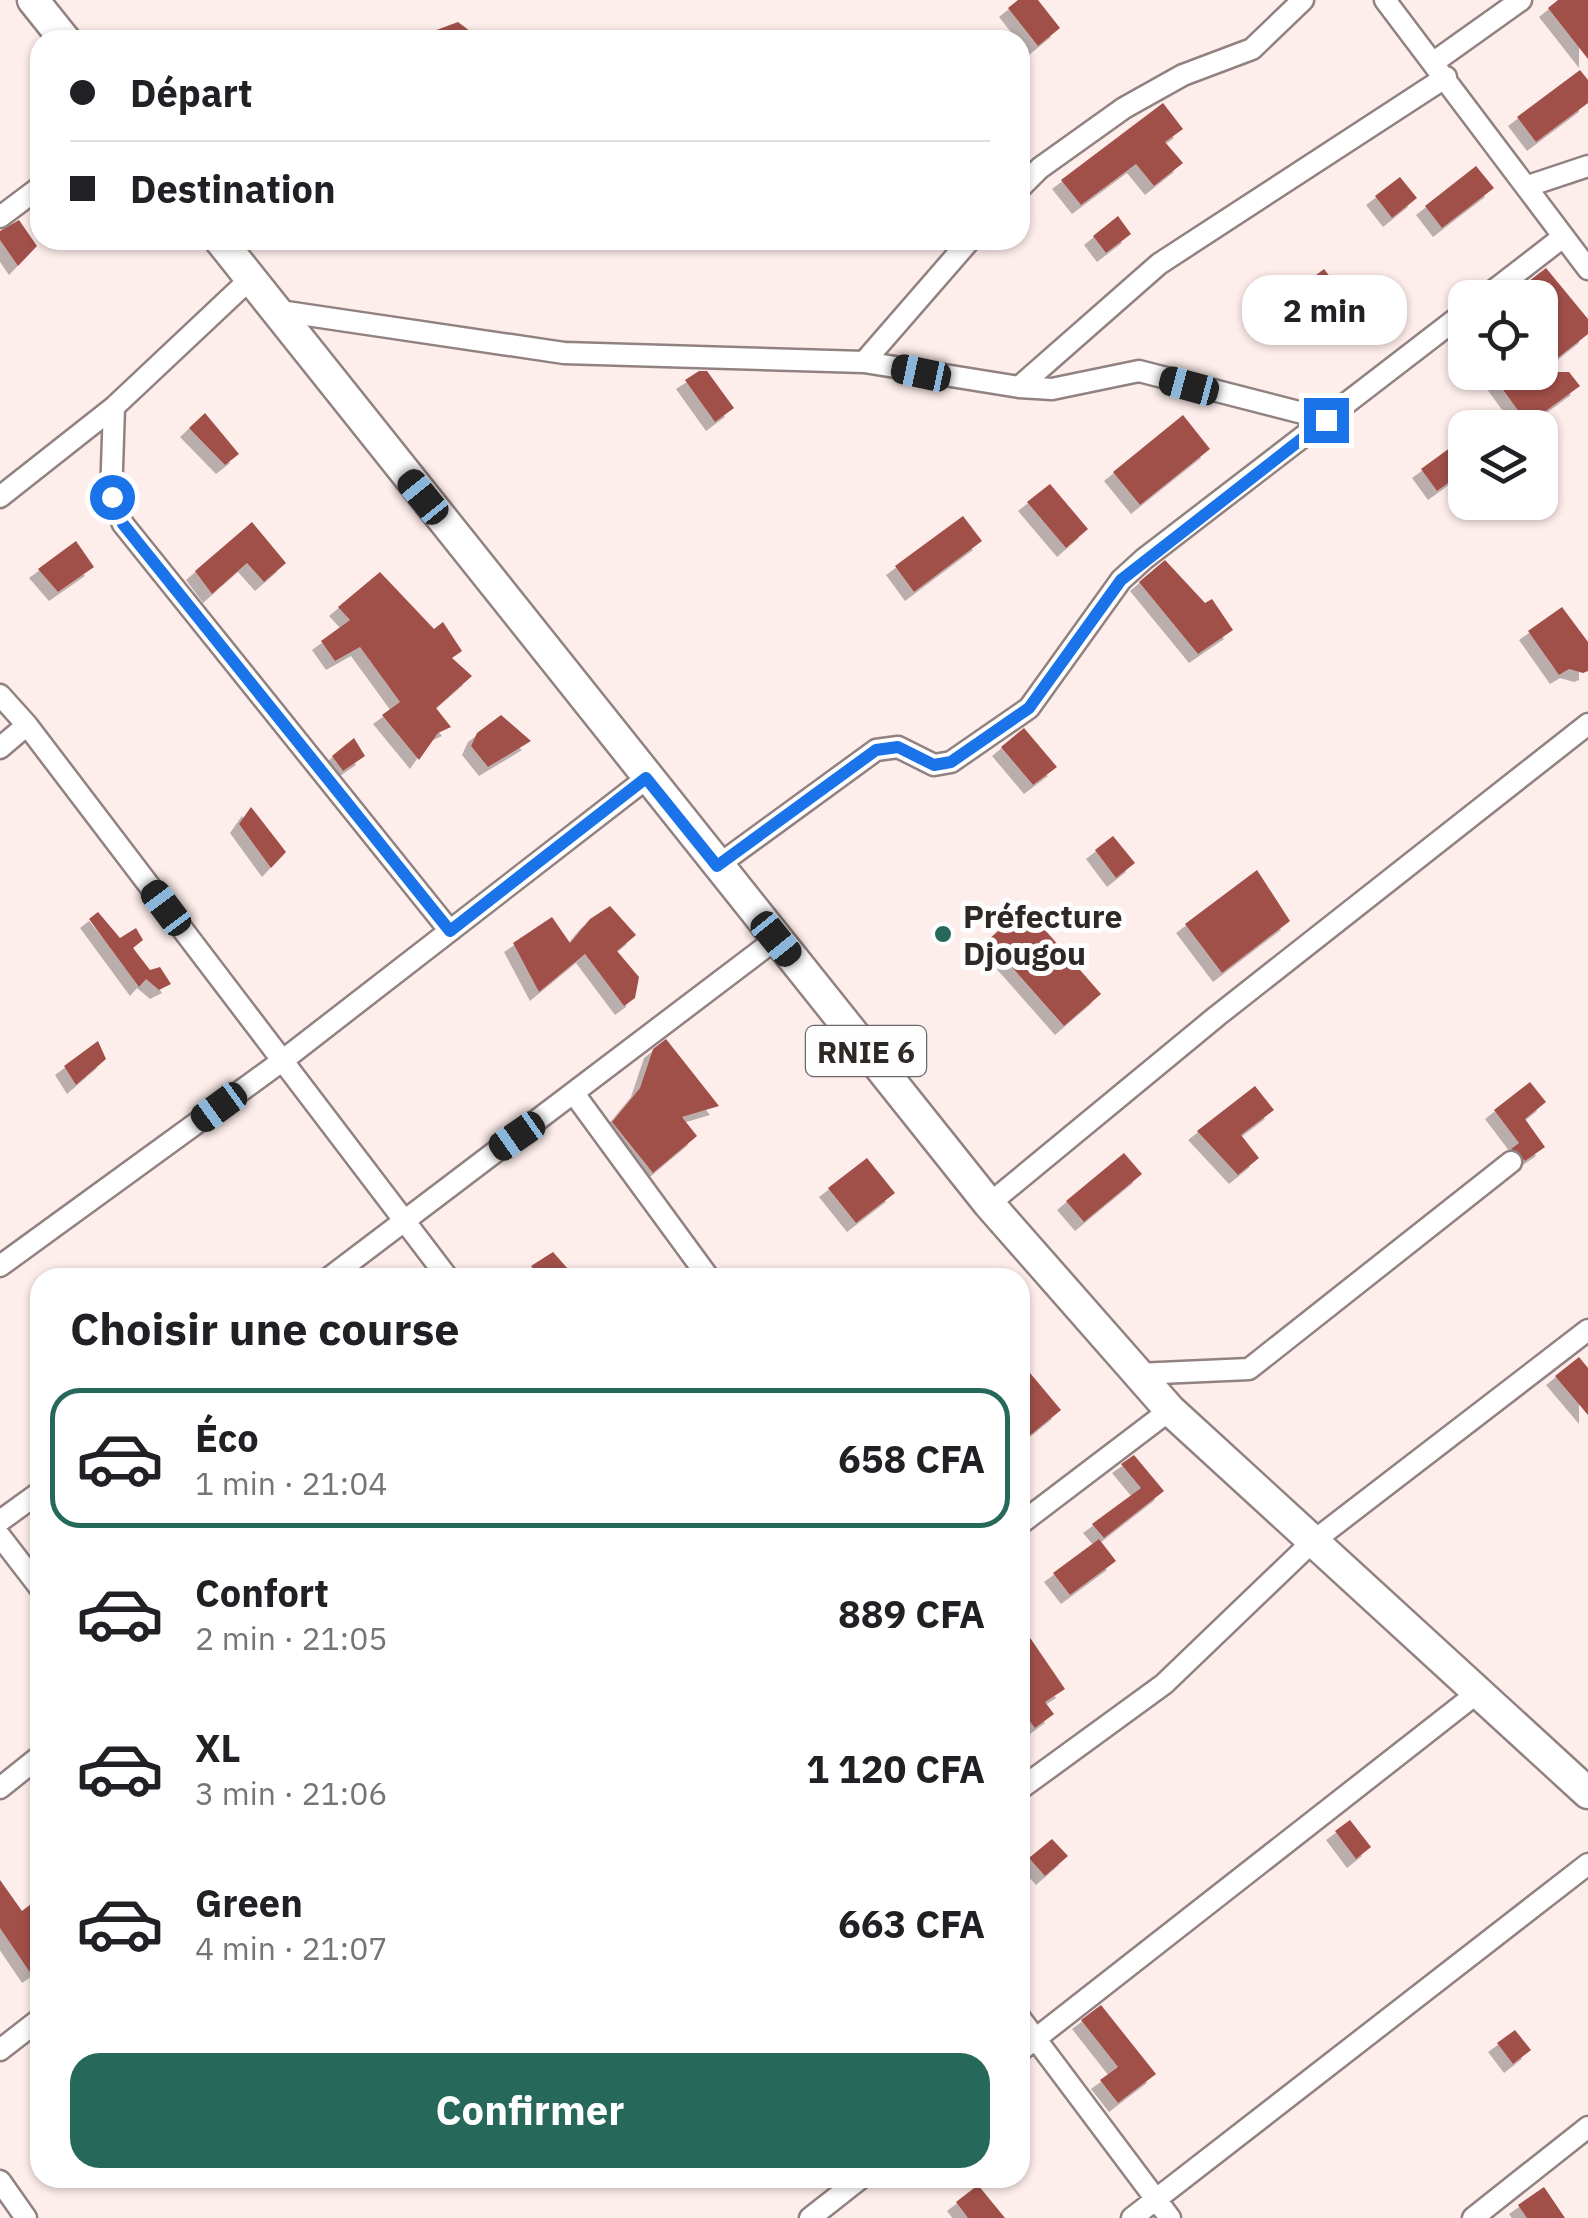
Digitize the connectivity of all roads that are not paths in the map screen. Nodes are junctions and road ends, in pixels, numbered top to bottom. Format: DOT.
graph roads {
  1 [pos="34,0"];
  2 [pos="1303,0"];
  3 [pos="1385,0"];
  4 [pos="1522,0"];
  5 [pos="58,30"];
  6 [pos="1440,70"];
  7 [pos="1588,166"];
  8 [pos="1030,178"];
  9 [pos="1528,186"];
  10 [pos="30,194"];
  11 [pos="0,217"];
  12 [pos="1562,238"];
  13 [pos="227,250"];
  14 [pos="961,250"];
  15 [pos="1588,269"];
  16 [pos="249,280"];
  17 [pos="1507,280"];
  18 [pos="274,310"];
  19 [pos="1448,325"];
  20 [pos="864,362"];
  21 [pos="1019,387"];
  22 [pos="114,407"];
  23 [pos="1326,420"];
  24 [pos="0,497"];
  25 [pos="0,696"];
  26 [pos="1588,724"];
  27 [pos="27,725"];
  28 [pos="0,748"];
  29 [pos="646,778"];
  30 [pos="717,866"];
  31 [pos="450,931"];
  32 [pos="776,939"];
  33 [pos="282,1062"];
  34 [pos="575,1095"];
  35 [pos="1511,1162"];
  36 [pos="989,1204"];
  37 [pos="402,1218"];
  38 [pos="0,1266"];
  39 [pos="341,1268"];
  40 [pos="440,1268"];
  41 [pos="702,1268"];
  42 [pos="1588,1330"];
  43 [pos="1137,1374"];
  44 [pos="1170,1410"];
  45 [pos="30,1499"];
  46 [pos="1030,1516"];
  47 [pos="0,1521"];
  48 [pos="0,1536"];
  49 [pos="1311,1543"];
  50 [pos="30,1575"];
  51 [pos="1476,1694"];
  52 [pos="30,1764"];
  53 [pos="1030,1782"];
  54 [pos="0,1788"];
  55 [pos="1588,1793"];
  56 [pos="1588,1864"];
  57 [pos="30,2027"];
  58 [pos="1030,2043"];
  59 [pos="1030,2047"];
  60 [pos="0,2050"];
  61 [pos="1588,2128"];
  62 [pos="0,2180"];
  63 [pos="848,2188"];
  64 [pos="1156,2200"];
  65 [pos="26,2218"];
  66 [pos="810,2218"];
  67 [pos="1132,2218"];
  68 [pos="1170,2218"];
  69 [pos="1472,2218"];
  1 -- 5 [label="main road"];
  2 -- 8 [label="street"];
  3 -- 6 [label="street"];
  4 -- 6 [label="street"];
  6 -- 9 [label="street"];
  6 -- 21 [label="street"];
  7 -- 9 [label="street"];
  9 -- 12 [label="street"];
  10 -- 11 [label="street"];
  12 -- 15 [label="street"];
  12 -- 17 [label="street"];
  13 -- 16 [label="main road, RNIE 6"];
  14 -- 20 [label="street"];
  16 -- 18 [label="main road, RNIE 6"];
  16 -- 22 [label="street"];
  18 -- 20 [label="street"];
  18 -- 29 [label="main road, RNIE 6"];
  19 -- 23 [label="street"];
  20 -- 21 [label="street"];
  21 -- 23 [label="street"];
  22 -- 24 [label="street"];
  22 -- 31 [label="street"];
  23 -- 30 [label="street"];
  25 -- 27 [label="street"];
  26 -- 36 [label="street"];
  27 -- 28 [label="street"];
  27 -- 33 [label="street"];
  29 -- 30 [label="main road, RNIE 6"];
  29 -- 31 [label="street"];
  30 -- 32 [label="main road, RNIE 6"];
  31 -- 33 [label="street"];
  32 -- 34 [label="street"];
  32 -- 36 [label="main road, RNIE 6"];
  33 -- 37 [label="street"];
  33 -- 38 [label="street"];
  34 -- 37 [label="street"];
  34 -- 41 [label="street"];
  35 -- 43 [label="street"];
  36 -- 43 [label="main road, RNIE 6"];
  37 -- 39 [label="street"];
  37 -- 40 [label="street"];
  42 -- 49 [label="street"];
  43 -- 44 [label="main road, RNIE 6"];
  44 -- 46 [label="street"];
  44 -- 49 [label="main road, RNIE 6"];
  45 -- 47 [label="street"];
  48 -- 50 [label="street"];
  49 -- 51 [label="main road, RNIE 6"];
  49 -- 53 [label="street"];
  51 -- 55 [label="main road, RNIE 6"];
  51 -- 58 [label="street"];
  52 -- 54 [label="street"];
  56 -- 64 [label="street"];
  57 -- 60 [label="street"];
  59 -- 64 [label="street"];
  61 -- 69 [label="street"];
  62 -- 65 [label="street"];
  63 -- 66 [label="street"];
  64 -- 67 [label="street"];
  64 -- 68 [label="street"];
}
